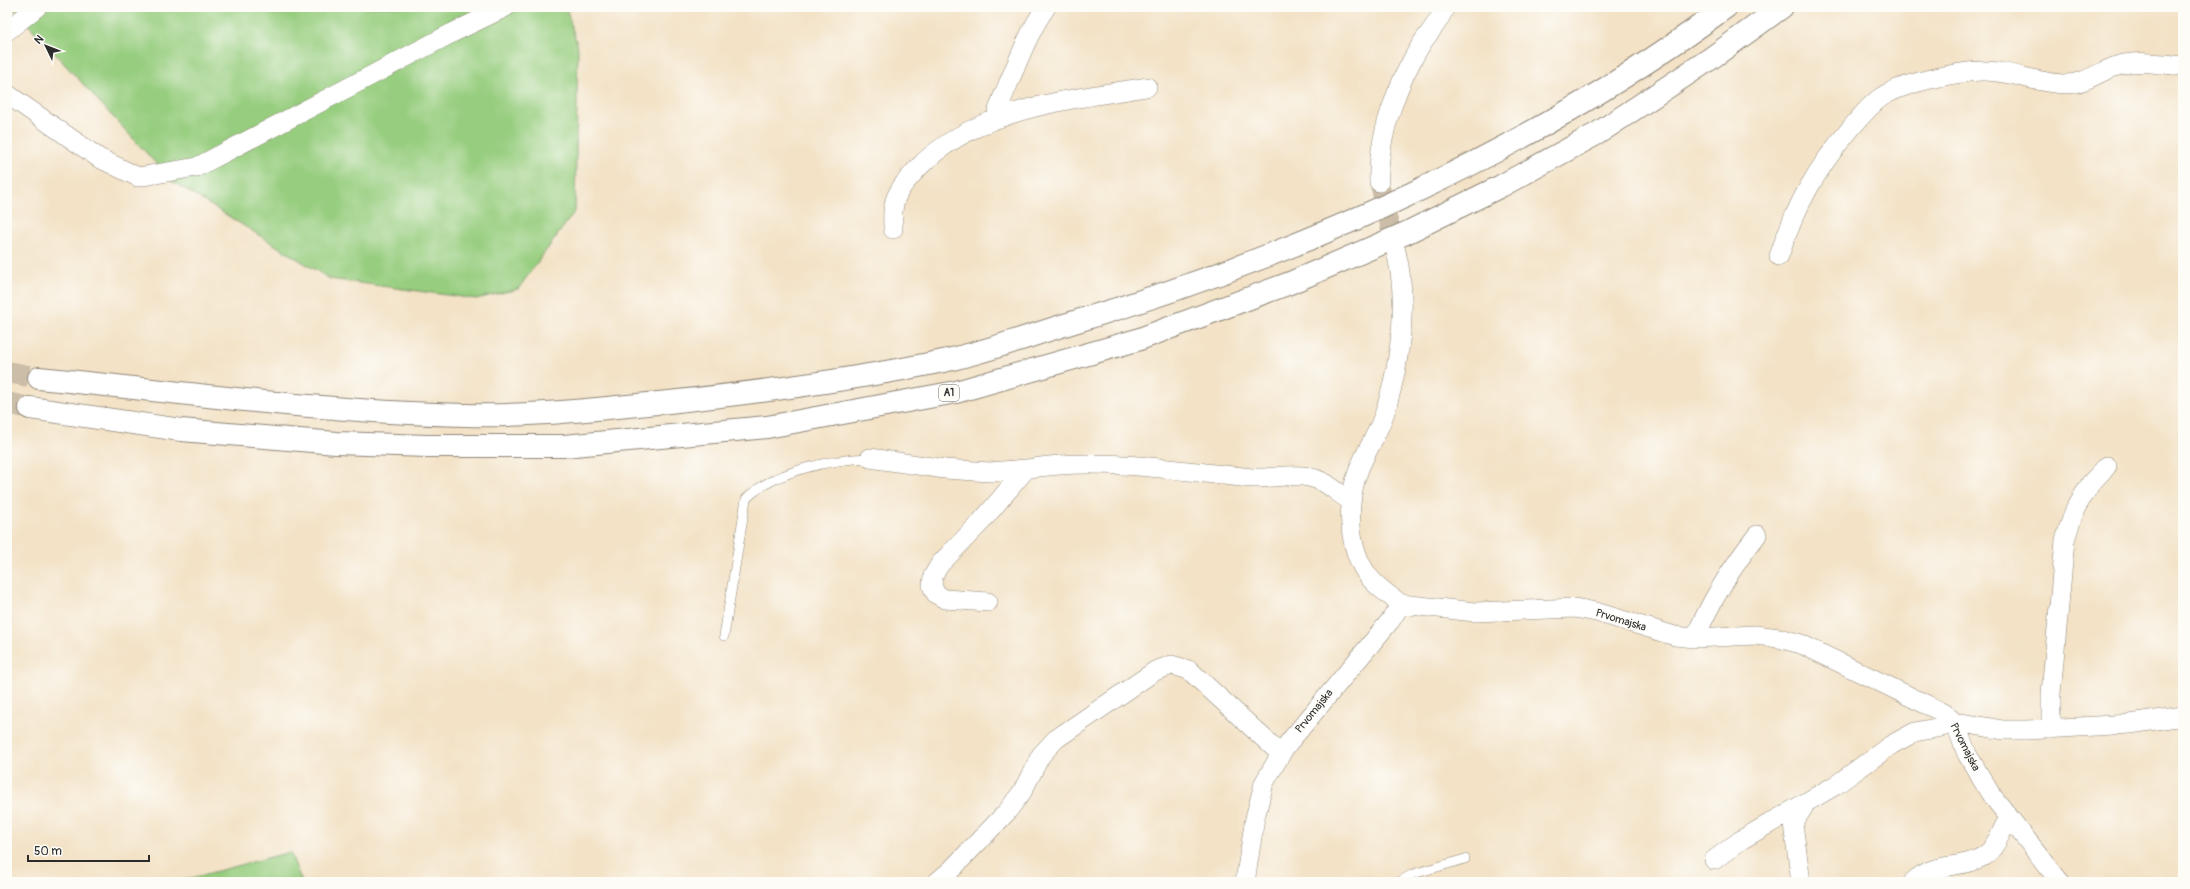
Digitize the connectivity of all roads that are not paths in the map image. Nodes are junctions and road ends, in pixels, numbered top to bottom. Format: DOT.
graph roads {
  1 [pos="37,7"];
  2 [pos="506,7"];
  3 [pos="1046,7"];
  4 [pos="1445,7"];
  5 [pos="1726,7"];
  6 [pos="1782,7"];
  7 [pos="7,31"];
  8 [pos="2183,66"];
  9 [pos="1147,87"];
  10 [pos="7,94"];
  11 [pos="996,119"];
  12 [pos="1379,182"];
  13 [pos="893,229"];
  14 [pos="1395,248"];
  15 [pos="1779,256"];
  16 [pos="39,378"];
  17 [pos="30,408"];
  18 [pos="870,458"];
  19 [pos="2107,466"];
  20 [pos="1026,469"];
  21 [pos="1351,501"];
  22 [pos="1757,535"];
  23 [pos="988,602"];
  24 [pos="1401,604"];
  25 [pos="724,636"];
  26 [pos="1695,638"];
  27 [pos="2183,716"];
  28 [pos="1955,723"];
  29 [pos="2051,729"];
  30 [pos="1281,754"];
  31 [pos="1807,802"];
  32 [pos="2009,818"];
  33 [pos="1465,859"];
  34 [pos="1714,860"];
  35 [pos="937,882"];
  36 [pos="1245,882"];
  37 [pos="1399,882"];
  38 [pos="1801,882"];
  39 [pos="1913,882"];
  40 [pos="2060,882"];
  1 -- 7 [label="street"];
  2 -- 10 [label="street"];
  3 -- 11 [label="street"];
  4 -- 12 [label="street"];
  5 -- 16 [label="highway"];
  6 -- 17 [label="highway, A1"];
  8 -- 15 [label="street"];
  9 -- 11 [label="street"];
  11 -- 13 [label="street"];
  14 -- 21 [label="street"];
  18 -- 20 [label="street"];
  18 -- 25 [label="lane"];
  19 -- 29 [label="street"];
  20 -- 21 [label="street"];
  20 -- 23 [label="street"];
  21 -- 24 [label="street"];
  22 -- 26 [label="street"];
  24 -- 26 [label="street, Prvomajska"];
  24 -- 30 [label="street, Prvomajska"];
  26 -- 28 [label="street, Prvomajska"];
  27 -- 29 [label="street"];
  28 -- 29 [label="street"];
  28 -- 31 [label="street"];
  28 -- 32 [label="street, Prvomajska"];
  30 -- 35 [label="street"];
  30 -- 36 [label="street, Prvomajska"];
  31 -- 34 [label="street"];
  31 -- 38 [label="street"];
  32 -- 39 [label="street"];
  32 -- 40 [label="street, Prvomajska"];
  33 -- 37 [label="lane"];
}
